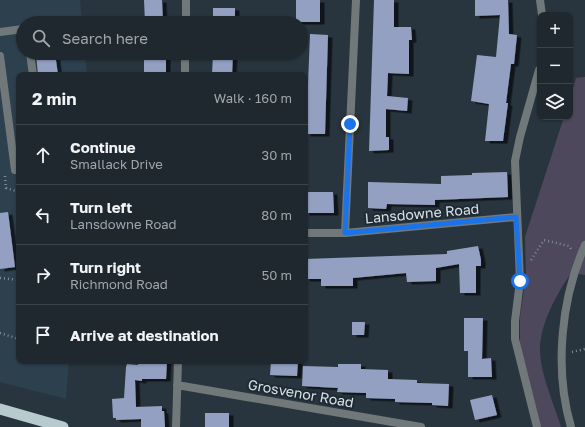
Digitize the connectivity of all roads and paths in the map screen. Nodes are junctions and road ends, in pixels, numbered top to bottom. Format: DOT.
graph roads {
  1 [pos="186,0"];
  2 [pos="356,0"];
  3 [pos="540,0"];
  4 [pos="542,12"];
  5 [pos="186,16"];
  6 [pos="16,30"];
  7 [pos="0,32"];
  8 [pos="0,56"];
  9 [pos="31,60"];
  10 [pos="185,60"];
  11 [pos="33,72"];
  12 [pos="184,72"];
  13 [pos="537,78"];
  14 [pos="16,170"];
  15 [pos="6,186"];
  16 [pos="16,191"];
  17 [pos="516,217"];
  18 [pos="345,233"];
  19 [pos="308,234"];
  20 [pos="544,240"];
  21 [pos="585,245"];
  22 [pos="579,258"];
  23 [pos="0,278"];
  24 [pos="16,280"];
  25 [pos="0,333"];
  26 [pos="16,338"];
  27 [pos="178,364"];
  28 [pos="177,386"];
  29 [pos="0,409"];
  30 [pos="62,427"];
  31 [pos="176,427"];
  32 [pos="421,427"];
  33 [pos="536,427"];
  34 [pos="571,427"];
  1 -- 5 [label="street"];
  2 -- 18 [label="street"];
  3 -- 4 [label="street"];
  6 -- 7 [label="street"];
  8 -- 14 [label="street"];
  9 -- 11 [label="street"];
  10 -- 12 [label="street"];
  13 -- 17 [label="street"];
  15 -- 16 [label="path"];
  17 -- 18 [label="street, Lansdowne Road"];
  17 -- 33 [label="street"];
  18 -- 19 [label="street, Lansdowne Road"];
  20 -- 22 [label="path"];
  21 -- 22 [label="street"];
  22 -- 34 [label="street"];
  23 -- 24 [label="path"];
  25 -- 26 [label="path"];
  27 -- 28 [label="street"];
  28 -- 31 [label="street"];
  28 -- 32 [label="street, Grosvenor Road"];
  29 -- 30 [label="highway"];
}
